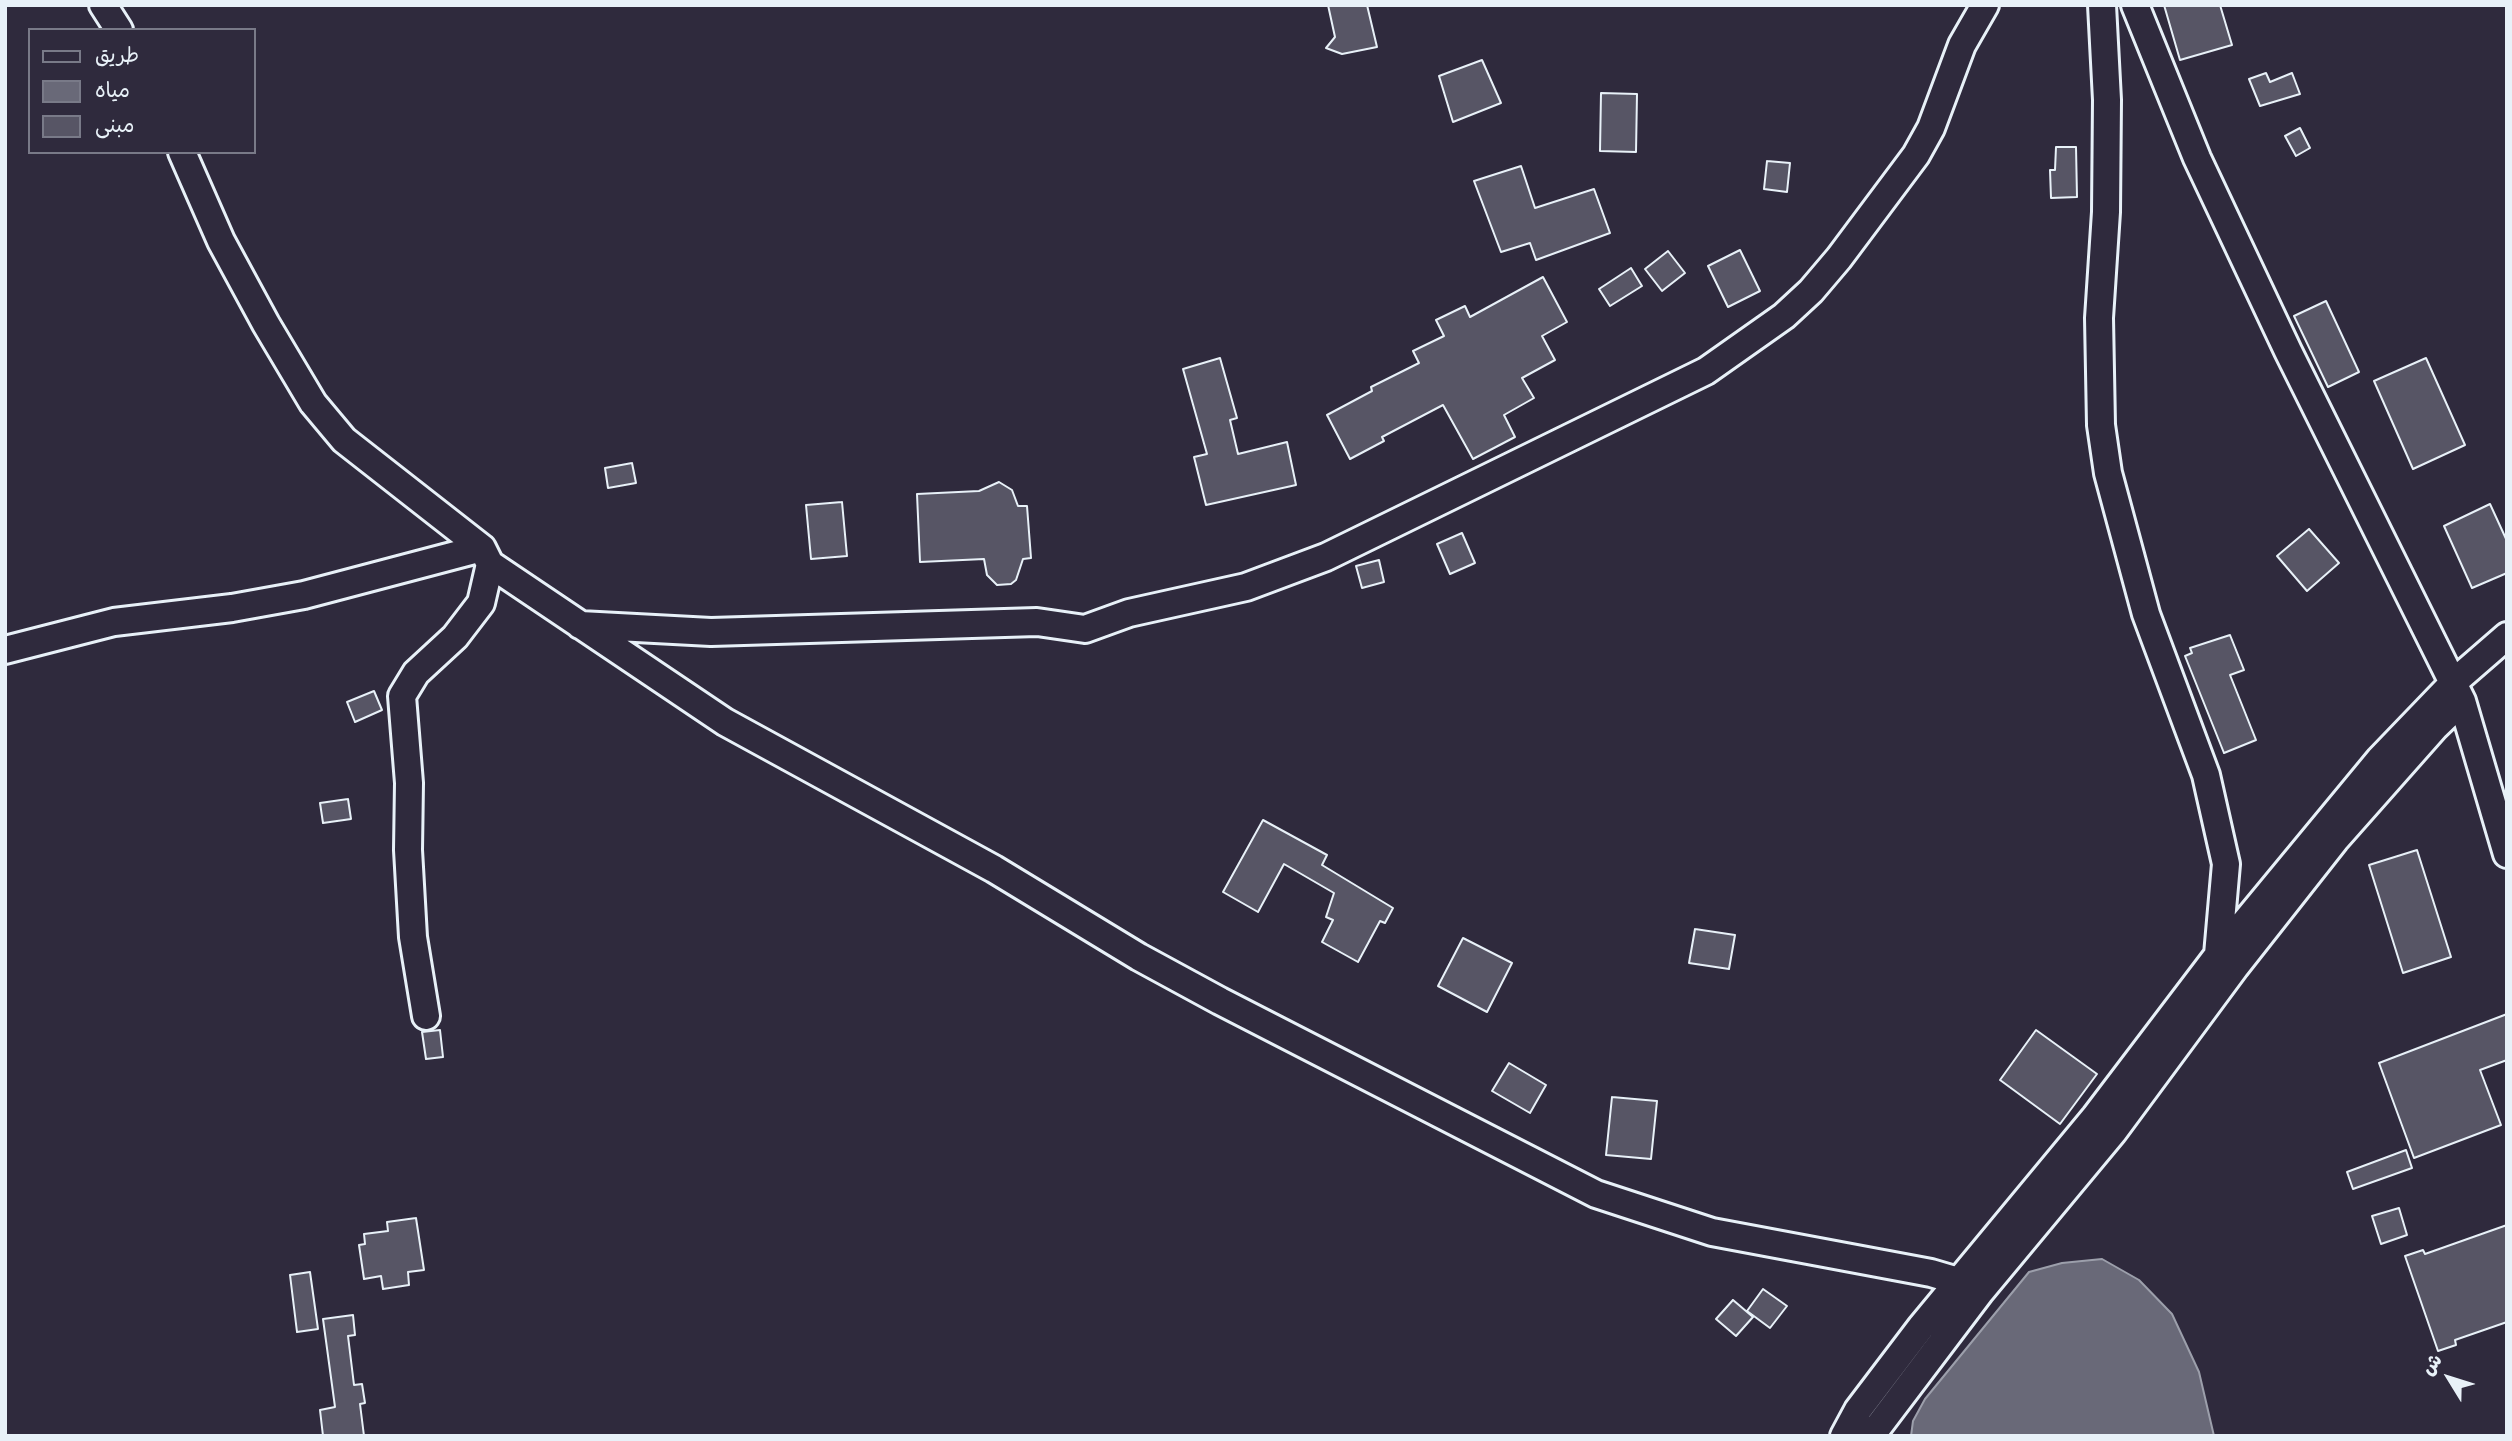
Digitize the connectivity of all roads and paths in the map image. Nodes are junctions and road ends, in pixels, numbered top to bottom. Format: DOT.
graph roads {
  1 [pos="103,5"];
  2 [pos="1985,5"];
  3 [pos="2102,5"];
  4 [pos="2134,5"];
  5 [pos="118,28"];
  6 [pos="183,154"];
  7 [pos="486,556"];
  8 [pos="578,625"];
  9 [pos="2507,636"];
  10 [pos="5,650"];
  11 [pos="2458,691"];
  12 [pos="2507,854"];
  13 [pos="2218,955"];
  14 [pos="426,1016"];
  15 [pos="2104,1125"];
  16 [pos="1969,1287"];
  17 [pos="1844,1436"];
  18 [pos="1871,1436"];
  1 -- 5 [label="street"];
  2 -- 8 [label="street"];
  3 -- 13 [label="street"];
  4 -- 11 [label="street"];
  6 -- 7 [label="street"];
  7 -- 8 [label="street"];
  7 -- 10 [label="street"];
  7 -- 14 [label="street"];
  8 -- 16 [label="street"];
  9 -- 11 [label="street"];
  11 -- 12 [label="street"];
  11 -- 13 [label="street"];
  11 -- 15 [label="street"];
  13 -- 15 [label="street"];
  15 -- 16 [label="street"];
  16 -- 17 [label="street"];
  16 -- 18 [label="street"];
}
